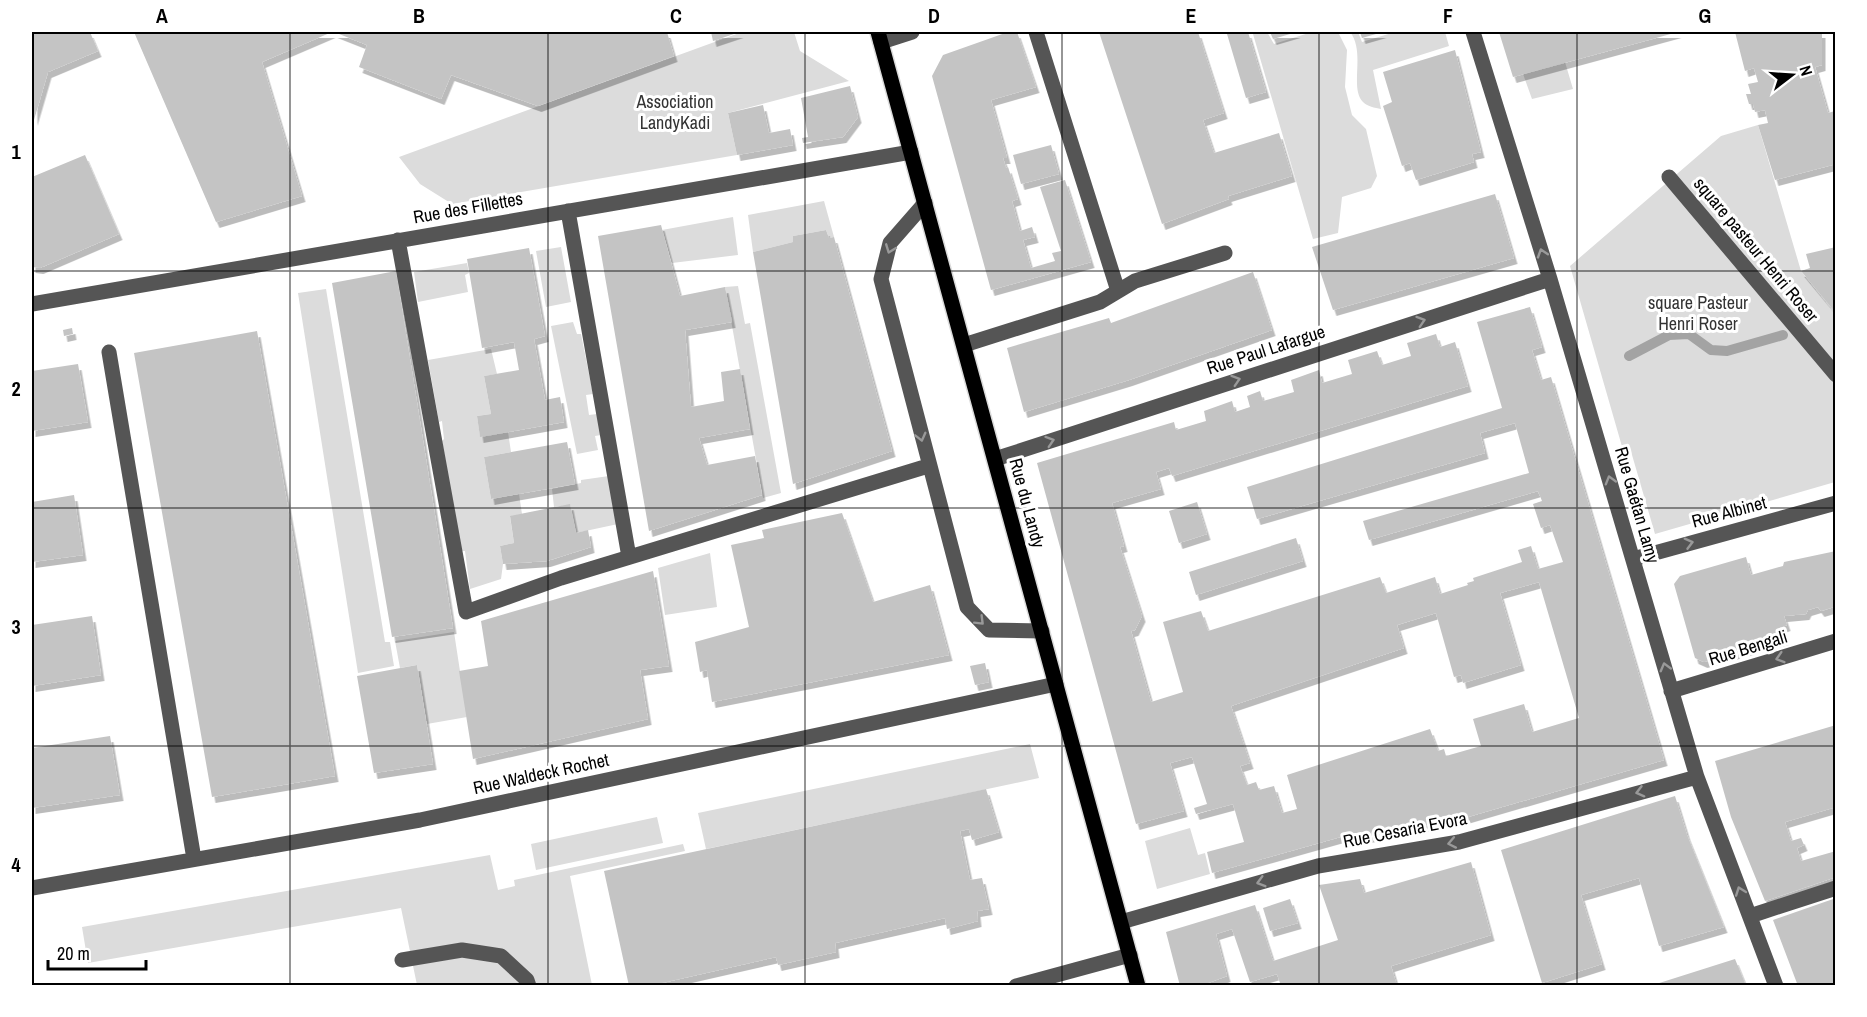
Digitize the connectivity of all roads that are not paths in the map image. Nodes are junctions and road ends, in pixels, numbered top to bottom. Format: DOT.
graph roads {
  1 [pos="912,32"];
  2 [pos="1036,32"];
  3 [pos="1473,32"];
  4 [pos="880,37"];
  5 [pos="911,152"];
  6 [pos="1669,177"];
  7 [pos="925,203"];
  8 [pos="568,210"];
  9 [pos="398,240"];
  10 [pos="1225,253"];
  11 [pos="1550,279"];
  12 [pos="1118,291"];
  13 [pos="32,303"];
  14 [pos="964,345"];
  15 [pos="109,352"];
  16 [pos="1836,375"];
  17 [pos="994,459"];
  18 [pos="928,466"];
  19 [pos="1836,503"];
  20 [pos="629,557"];
  21 [pos="1633,559"];
  22 [pos="1042,631"];
  23 [pos="1836,641"];
  24 [pos="1056,684"];
  25 [pos="1671,692"];
  26 [pos="1697,777"];
  27 [pos="194,859"];
  28 [pos="32,888"];
  29 [pos="1836,888"];
  30 [pos="1750,916"];
  31 [pos="1121,922"];
  32 [pos="1130,955"];
  33 [pos="402,960"];
  34 [pos="1023,985"];
  35 [pos="529,986"];
  36 [pos="1138,986"];
  37 [pos="1776,986"];
  1 -- 4 [label="street"];
  2 -- 12 [label="street"];
  11 -- 3 [label="street, Rue Gaétan Lamy, one-way"];
  4 -- 5 [label="main road, Rue du Landy"];
  5 -- 7 [label="main road, Rue du Landy"];
  5 -- 8 [label="street, Rue des Fillettes"];
  6 -- 16 [label="street, square pasteur Henri Roser"];
  7 -- 14 [label="main road, Rue du Landy"];
  7 -- 18 [label="street, one-way"];
  8 -- 9 [label="street, Rue des Fillettes"];
  8 -- 20 [label="street"];
  9 -- 13 [label="street, Rue des Fillettes"];
  9 -- 20 [label="street"];
  10 -- 12 [label="street"];
  17 -- 11 [label="street, Rue Paul Lafargue, one-way"];
  21 -- 11 [label="street, Rue Gaétan Lamy, one-way"];
  12 -- 14 [label="street"];
  14 -- 17 [label="main road, Rue du Landy"];
  15 -- 27 [label="street"];
  17 -- 22 [label="main road, Rue du Landy"];
  18 -- 20 [label="street"];
  18 -- 22 [label="street, one-way"];
  21 -- 19 [label="street, Rue Albinet, one-way"];
  25 -- 21 [label="street, Rue Gaétan Lamy, one-way"];
  22 -- 24 [label="main road, Rue du Landy"];
  23 -- 25 [label="street, Rue Bengali, one-way"];
  24 -- 27 [label="street, Rue Waldeck Rochet"];
  24 -- 31 [label="main road, Rue du Landy"];
  25 -- 26 [label="street, Rue Gaétan Lamy"];
  30 -- 26 [label="street, Rue Gaétan Lamy, one-way"];
  26 -- 31 [label="street, Rue Cesaria Evora, one-way"];
  27 -- 28 [label="street, Rue Waldeck Rochet"];
  29 -- 30 [label="street"];
  30 -- 37 [label="street, Rue Gaétan Lamy"];
  31 -- 32 [label="main road, Rue du Landy"];
  32 -- 34 [label="street"];
  32 -- 36 [label="main road, Rue du Landy"];
  33 -- 35 [label="street"];
}
